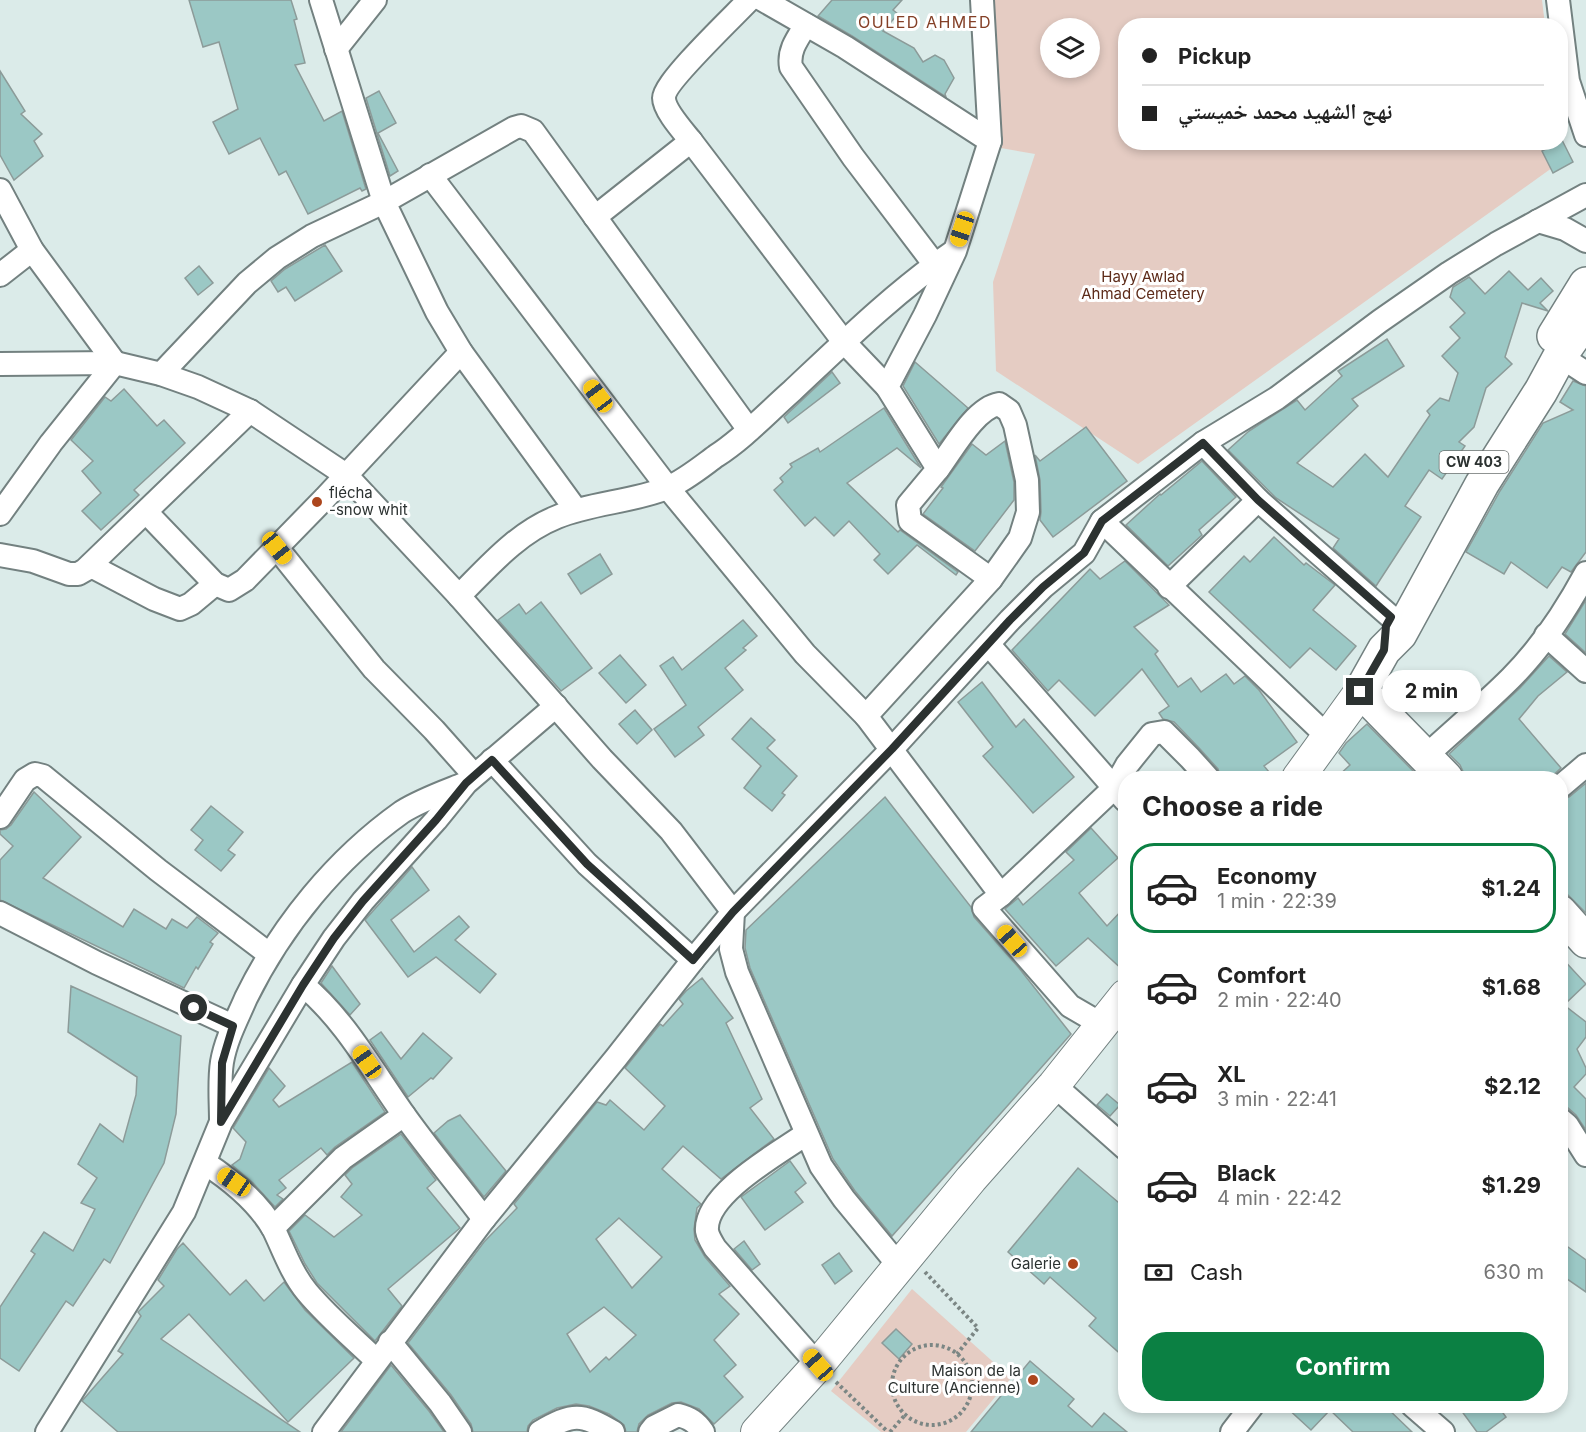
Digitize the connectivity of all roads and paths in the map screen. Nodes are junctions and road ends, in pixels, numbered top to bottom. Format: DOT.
graph roads {
  1 [pos="321,0"];
  2 [pos="375,0"];
  3 [pos="749,0"];
  4 [pos="763,0"];
  5 [pos="982,0"];
  6 [pos="1558,0"];
  7 [pos="1560,18"];
  8 [pos="806,25"];
  9 [pos="336,49"];
  10 [pos="1586,64"];
  11 [pos="1568,81"];
  12 [pos="1586,135"];
  13 [pos="691,141"];
  14 [pos="990,141"];
  15 [pos="430,174"];
  16 [pos="0,190"];
  17 [pos="1586,195"];
  18 [pos="384,202"];
  19 [pos="595,217"];
  20 [pos="1538,221"];
  21 [pos="1586,241"];
  22 [pos="32,250"];
  23 [pos="955,251"];
  24 [pos="935,265"];
  25 [pos="0,275"];
  26 [pos="1586,284"];
  27 [pos="1586,319"];
  28 [pos="844,342"];
  29 [pos="461,352"];
  30 [pos="115,363"];
  31 [pos="0,364"];
  32 [pos="1573,365"];
  33 [pos="160,375"];
  34 [pos="887,387"];
  35 [pos="250,411"];
  36 [pos="749,430"];
  37 [pos="1203,443"];
  38 [pos="938,469"];
  39 [pos="346,475"];
  40 [pos="668,488"];
  41 [pos="1258,500"];
  42 [pos="576,510"];
  43 [pos="146,512"];
  44 [pos="0,514"];
  45 [pos="1102,521"];
  46 [pos="277,548"];
  47 [pos="0,555"];
  48 [pos="91,566"];
  49 [pos="1586,573"];
  50 [pos="991,579"];
  51 [pos="215,584"];
  52 [pos="1169,587"];
  53 [pos="459,596"];
  54 [pos="1391,617"];
  55 [pos="1546,635"];
  56 [pos="989,645"];
  57 [pos="1384,650"];
  58 [pos="1586,671"];
  59 [pos="1360,692"];
  60 [pos="556,706"];
  61 [pos="866,716"];
  62 [pos="1328,737"];
  63 [pos="892,749"];
  64 [pos="492,760"];
  65 [pos="1586,765"];
  66 [pos="1436,767"];
  67 [pos="1125,771"];
  68 [pos="1202,771"];
  69 [pos="1303,771"];
  70 [pos="470,779"];
  71 [pos="1568,780"];
  72 [pos="1118,793"];
  73 [pos="1118,795"];
  74 [pos="0,817"];
  75 [pos="1001,895"];
  76 [pos="733,912"];
  77 [pos="0,913"];
  78 [pos="1568,921"];
  79 [pos="1586,941"];
  80 [pos="269,954"];
  81 [pos="693,960"];
  82 [pos="303,985"];
  83 [pos="1118,1004"];
  84 [pos="1101,1024"];
  85 [pos="233,1026"];
  86 [pos="1054,1085"];
  87 [pos="404,1115"];
  88 [pos="221,1122"];
  89 [pos="1568,1127"];
  90 [pos="806,1134"];
  91 [pos="1118,1142"];
  92 [pos="1586,1155"];
  93 [pos="206,1162"];
  94 [pos="484,1219"];
  95 [pos="273,1228"];
  96 [pos="905,1261"];
  97 [pos="390,1342"];
  98 [pos="957,1354"];
  99 [pos="376,1360"];
  100 [pos="818,1365"];
  101 [pos="1247,1413"];
  102 [pos="1421,1413"];
  103 [pos="904,1415"];
  104 [pos="47,1432"];
  105 [pos="324,1432"];
  106 [pos="460,1432"];
  107 [pos="540,1432"];
  108 [pos="614,1432"];
  109 [pos="650,1432"];
  110 [pos="703,1432"];
  111 [pos="757,1432"];
  112 [pos="889,1432"];
  113 [pos="1232,1432"];
  114 [pos="1443,1432"];
  1 -- 9 [label="street"];
  2 -- 9 [label="street"];
  3 -- 13 [label="street"];
  4 -- 8 [label="street"];
  5 -- 14 [label="street"];
  6 -- 7 [label="street"];
  8 -- 14 [label="street"];
  8 -- 24 [label="street"];
  9 -- 18 [label="street"];
  10 -- 11 [label="street"];
  11 -- 12 [label="street"];
  13 -- 19 [label="street"];
  13 -- 28 [label="street"];
  14 -- 23 [label="street"];
  15 -- 18 [label="street"];
  15 -- 19 [label="street"];
  15 -- 40 [label="street"];
  16 -- 22 [label="street"];
  17 -- 20 [label="street"];
  18 -- 29 [label="street"];
  18 -- 33 [label="street"];
  19 -- 36 [label="street"];
  20 -- 21 [label="street"];
  20 -- 37 [label="street"];
  22 -- 25 [label="street"];
  22 -- 30 [label="street"];
  23 -- 24 [label="street"];
  23 -- 34 [label="street"];
  24 -- 28 [label="street"];
  26 -- 54 [label="main road, CW 403"];
  27 -- 32 [label="main road, CW 403"];
  28 -- 34 [label="street"];
  28 -- 36 [label="street"];
  29 -- 39 [label="street"];
  29 -- 42 [label="street"];
  30 -- 31 [label="street"];
  30 -- 33 [label="street"];
  30 -- 44 [label="street"];
  32 -- 57 [label="main road, CW 403"];
  33 -- 35 [label="street"];
  34 -- 38 [label="street"];
  35 -- 39 [label="street"];
  35 -- 43 [label="street"];
  36 -- 40 [label="street"];
  37 -- 41 [label="street"];
  37 -- 45 [label="street"];
  38 -- 50 [label="street"];
  38 -- 50 [label="street"];
  39 -- 46 [label="street"];
  39 -- 53 [label="street"];
  40 -- 42 [label="street"];
  40 -- 61 [label="street"];
  41 -- 52 [label="street"];
  41 -- 54 [label="street"];
  42 -- 53 [label="street"];
  43 -- 48 [label="street"];
  43 -- 51 [label="street"];
  45 -- 52 [label="street"];
  45 -- 56 [label="street"];
  46 -- 51 [label="street"];
  46 -- 70 [label="street"];
  47 -- 48 [label="street"];
  48 -- 51 [label="street"];
  49 -- 55 [label="street"];
  50 -- 61 [label="street"];
  52 -- 62 [label="street"];
  53 -- 60 [label="street"];
  54 -- 57 [label="main road, CW 403"];
  55 -- 58 [label="street"];
  55 -- 66 [label="street"];
  56 -- 63 [label="street"];
  56 -- 72 [label="street"];
  57 -- 59 [label="main road, CW 403"];
  59 -- 62 [label="main road"];
  59 -- 66 [label="main road"];
  60 -- 64 [label="street"];
  60 -- 76 [label="street"];
  61 -- 63 [label="street"];
  62 -- 69 [label="main road"];
  63 -- 75 [label="street"];
  63 -- 76 [label="street"];
  64 -- 70 [label="street"];
  64 -- 81 [label="street"];
  65 -- 71 [label="street"];
  67 -- 68 [label="street"];
  70 -- 80 [label="street"];
  70 -- 82 [label="street"];
  73 -- 75 [label="street"];
  74 -- 80 [label="street"];
  75 -- 84 [label="street"];
  76 -- 81 [label="street"];
  76 -- 90 [label="street"];
  77 -- 85 [label="street"];
  78 -- 79 [label="main road"];
  80 -- 85 [label="street"];
  81 -- 94 [label="street"];
  82 -- 87 [label="street"];
  82 -- 88 [label="street"];
  83 -- 84 [label="main road"];
  84 -- 86 [label="main road"];
  85 -- 88 [label="street"];
  86 -- 91 [label="street"];
  86 -- 96 [label="main road"];
  87 -- 94 [label="street"];
  87 -- 95 [label="street"];
  88 -- 93 [label="street"];
  89 -- 92 [label="street"];
  90 -- 96 [label="street"];
  90 -- 100 [label="street"];
  93 -- 95 [label="street"];
  93 -- 104 [label="street"];
  94 -- 97 [label="street"];
  95 -- 99 [label="street"];
  96 -- 98 [label="path"];
  96 -- 100 [label="main road"];
  97 -- 99 [label="street"];
  97 -- 106 [label="street"];
  98 -- 103 [label="path"];
  98 -- 103 [label="path"];
  99 -- 105 [label="street"];
  100 -- 111 [label="main road"];
  100 -- 112 [label="path"];
  101 -- 113 [label="street"];
  102 -- 114 [label="street"];
  103 -- 112 [label="path"];
  107 -- 108 [label="street"];
  109 -- 110 [label="street"];
}
